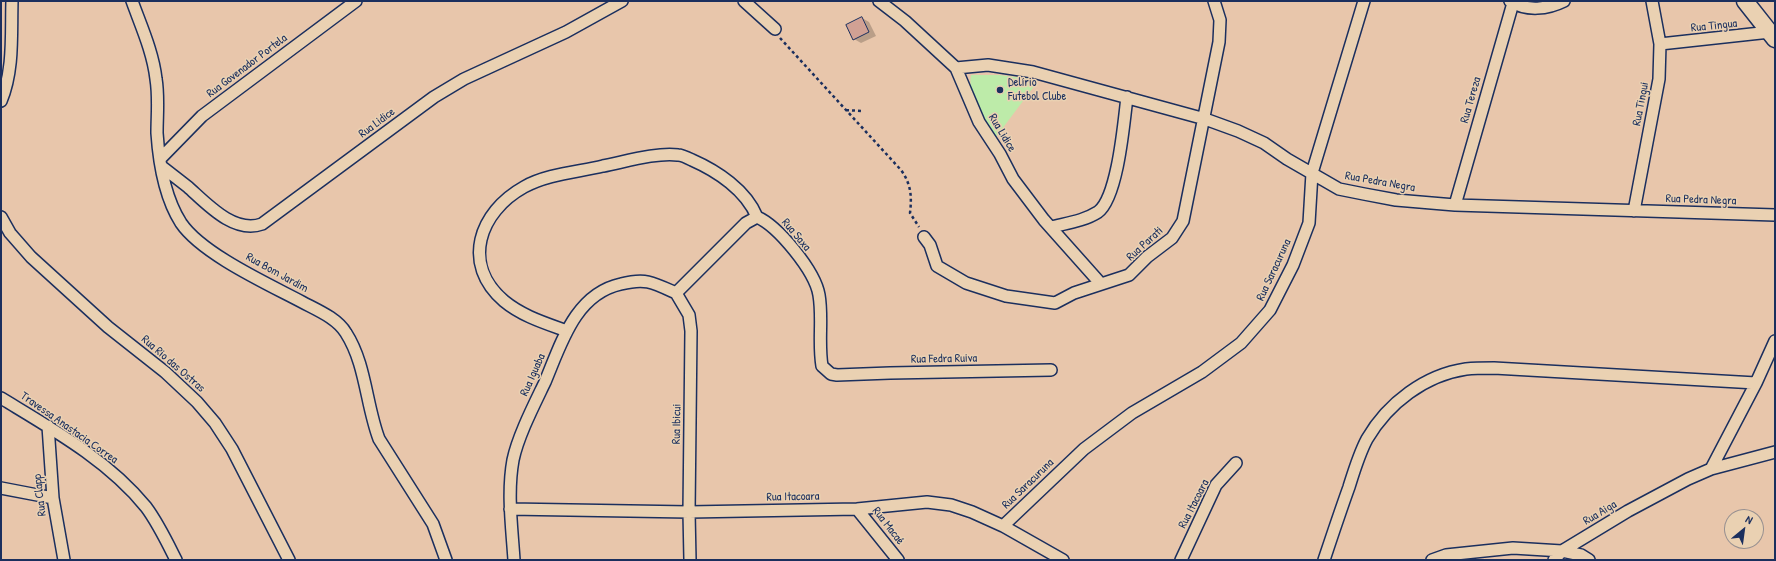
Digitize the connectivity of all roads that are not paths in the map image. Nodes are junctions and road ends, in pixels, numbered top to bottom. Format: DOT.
graph roads {
  1 [pos="12,1"];
  2 [pos="132,1"];
  3 [pos="356,1"];
  4 [pos="622,1"];
  5 [pos="744,1"];
  6 [pos="879,1"];
  7 [pos="1214,1"];
  8 [pos="1364,1"];
  9 [pos="1564,1"];
  10 [pos="1652,1"];
  11 [pos="1745,1"];
  12 [pos="1512,2"];
  13 [pos="775,29"];
  14 [pos="1772,36"];
  15 [pos="1660,44"];
  16 [pos="956,68"];
  17 [pos="1126,97"];
  18 [pos="1,101"];
  19 [pos="1204,119"];
  20 [pos="161,162"];
  21 [pos="1312,173"];
  22 [pos="1455,205"];
  23 [pos="1634,211"];
  24 [pos="1775,215"];
  25 [pos="1,217"];
  26 [pos="757,217"];
  27 [pos="1051,227"];
  28 [pos="924,237"];
  29 [pos="1101,284"];
  30 [pos="676,293"];
  31 [pos="567,331"];
  32 [pos="1775,341"];
  33 [pos="1050,370"];
  34 [pos="837,375"];
  35 [pos="1756,383"];
  36 [pos="1,398"];
  37 [pos="48,426"];
  38 [pos="1775,452"];
  39 [pos="1236,464"];
  40 [pos="1712,469"];
  41 [pos="1,488"];
  42 [pos="52,498"];
  43 [pos="510,509"];
  44 [pos="857,509"];
  45 [pos="689,512"];
  46 [pos="1004,526"];
  47 [pos="1562,551"];
  48 [pos="64,560"];
  49 [pos="176,560"];
  50 [pos="289,560"];
  51 [pos="446,560"];
  52 [pos="514,560"];
  53 [pos="690,560"];
  54 [pos="898,560"];
  55 [pos="1063,560"];
  56 [pos="1181,560"];
  57 [pos="1324,560"];
  58 [pos="1432,560"];
  59 [pos="1554,560"];
  60 [pos="1589,560"];
  1 -- 18 [label="street"];
  2 -- 20 [label="street, Rua Bom Jardim"];
  3 -- 20 [label="street, Rua Govenador Portela"];
  4 -- 20 [label="street, Rua Lidice"];
  5 -- 13 [label="street"];
  6 -- 16 [label="street, Rua Lidice"];
  7 -- 19 [label="street, Rua Parati"];
  8 -- 21 [label="street, Rua Saracuruna"];
  9 -- 12 [label="street"];
  10 -- 15 [label="street, Rua Tingui"];
  11 -- 14 [label="main road"];
  12 -- 22 [label="street, Rua Tereza"];
  14 -- 15 [label="street, Rua Tingua"];
  15 -- 23 [label="street, Rua Tingui"];
  16 -- 17 [label="street, Rua Pedra Negra"];
  16 -- 27 [label="street, Rua Lidice"];
  17 -- 19 [label="street, Rua Pedra Negra"];
  17 -- 27 [label="street"];
  19 -- 21 [label="street, Rua Pedra Negra"];
  19 -- 29 [label="street, Rua Parati"];
  20 -- 51 [label="street, Rua Bom Jardim"];
  21 -- 22 [label="street, Rua Pedra Negra"];
  21 -- 46 [label="street, Rua Saracuruna"];
  22 -- 23 [label="street, Rua Pedra Negra"];
  23 -- 24 [label="street, Rua Pedra Negra"];
  25 -- 50 [label="street, Rua Rio das Ostras"];
  26 -- 30 [label="street"];
  26 -- 31 [label="street"];
  26 -- 34 [label="street, Rua Saxa"];
  27 -- 29 [label="street, Rua Lidice"];
  28 -- 29 [label="street, Rua Parati"];
  30 -- 31 [label="street, Rua Iguaba"];
  30 -- 45 [label="street, Rua Ibicui"];
  31 -- 43 [label="street, Rua Iguaba"];
  32 -- 35 [label="street"];
  33 -- 34 [label="street, Rua Fedra Ruiva"];
  35 -- 40 [label="street"];
  35 -- 57 [label="street"];
  36 -- 37 [label="street, Travessa Anastacia Correa"];
  37 -- 42 [label="street, Rua Clapp"];
  37 -- 49 [label="street, Travessa Anastacia Correa"];
  38 -- 40 [label="street, Rua Aiga"];
  39 -- 56 [label="street, Rua Itacoara"];
  40 -- 47 [label="street, Rua Aiga"];
  41 -- 42 [label="street"];
  42 -- 48 [label="street, Rua Clapp"];
  43 -- 45 [label="street, Rua Itacoara"];
  43 -- 52 [label="street, Rua Iguaba"];
  44 -- 45 [label="street, Rua Itacoara"];
  44 -- 46 [label="street, Rua Itacoara"];
  44 -- 54 [label="street, Rua Macaé"];
  45 -- 53 [label="street, Rua Ibicui"];
  46 -- 55 [label="street, Rua Itacoara"];
  47 -- 58 [label="street"];
  47 -- 59 [label="street, Rua Aiga"];
  47 -- 60 [label="street"];
}
